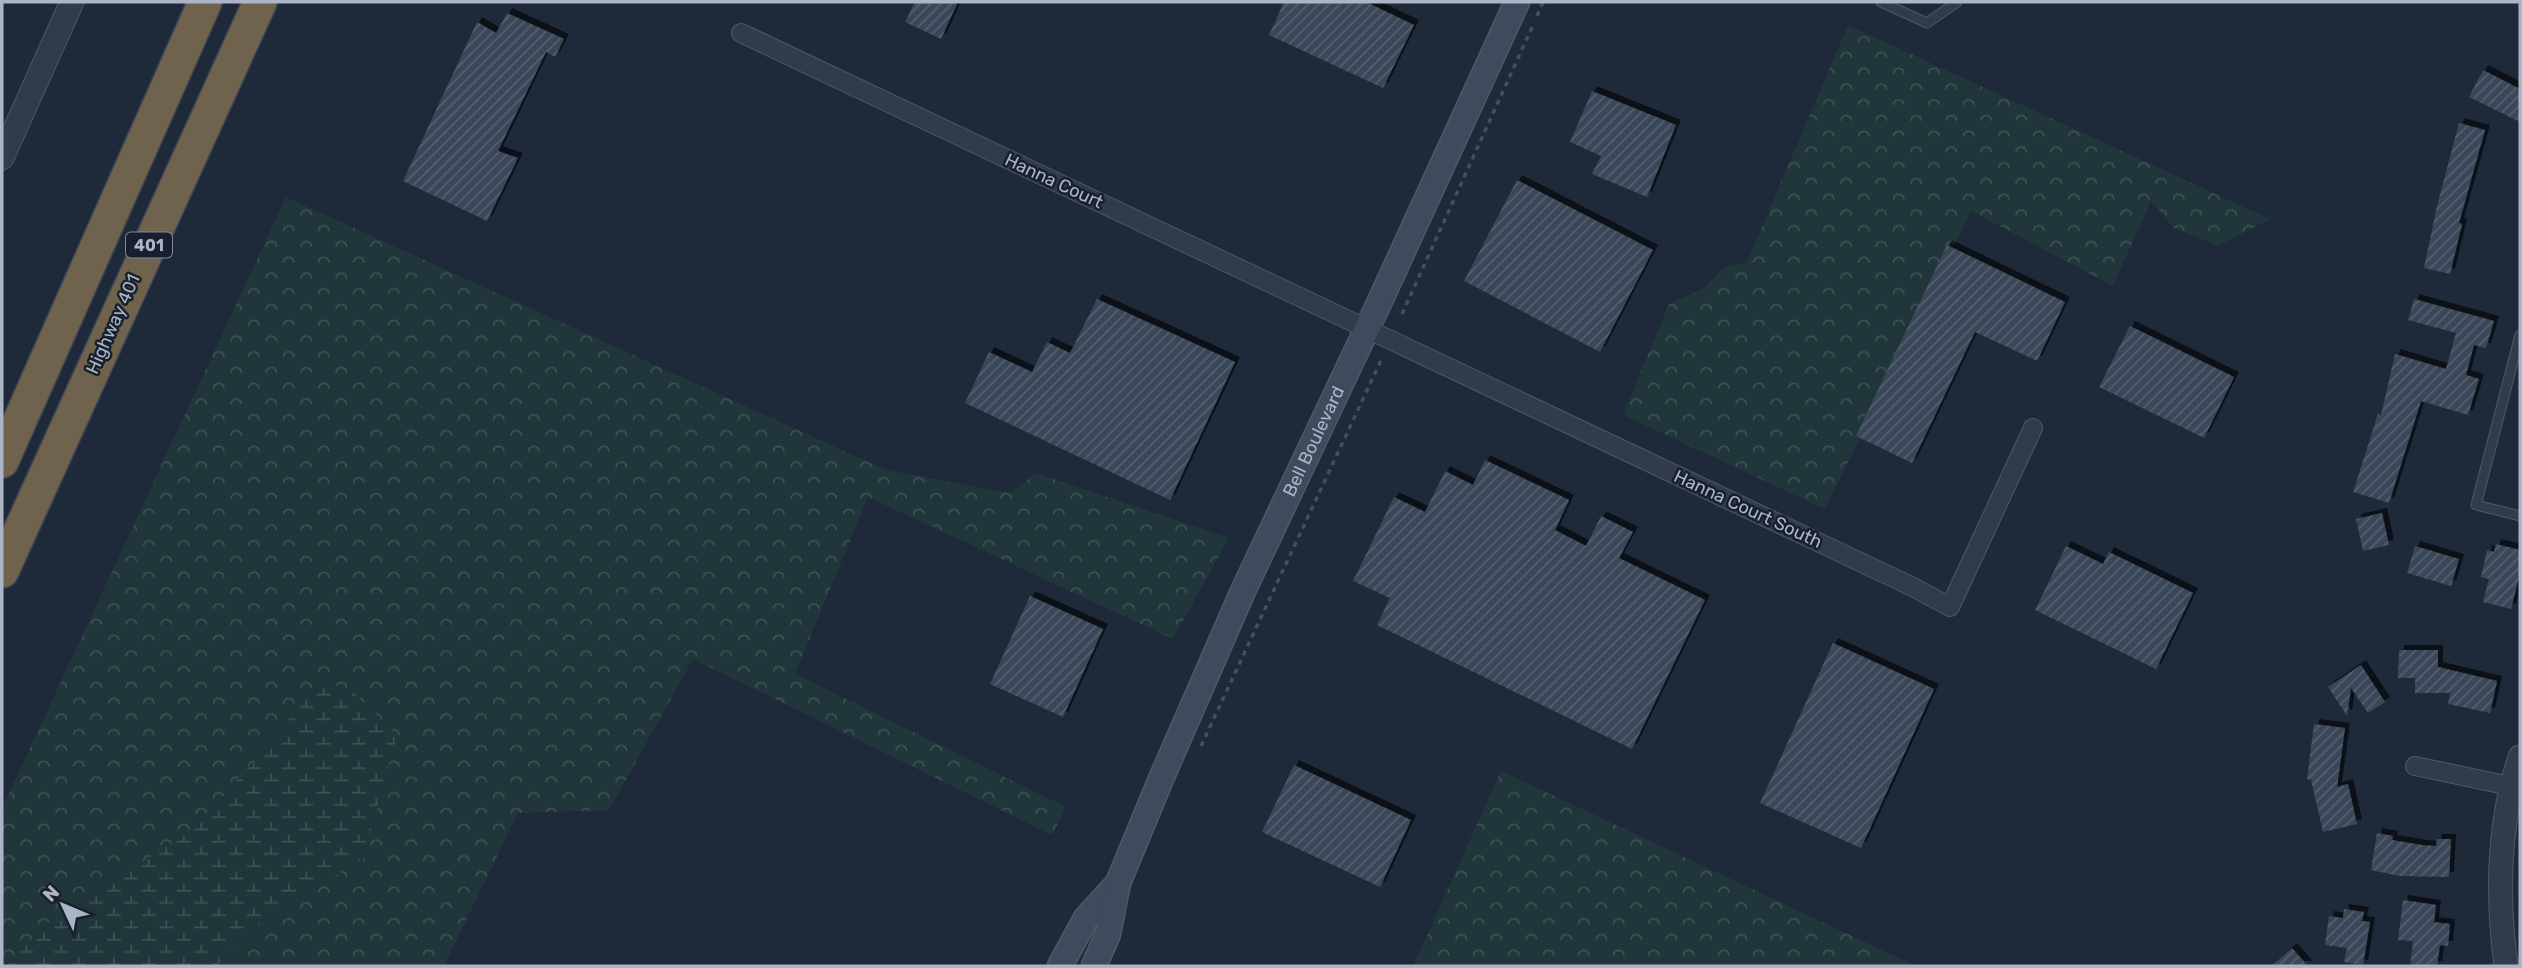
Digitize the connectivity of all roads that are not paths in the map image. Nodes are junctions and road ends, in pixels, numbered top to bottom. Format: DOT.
graph roads {
  1 [pos="72,2"];
  2 [pos="205,2"];
  3 [pos="260,2"];
  4 [pos="1517,2"];
  5 [pos="1881,2"];
  6 [pos="1957,2"];
  7 [pos="741,33"];
  8 [pos="2,158"];
  9 [pos="1368,328"];
  10 [pos="2520,335"];
  11 [pos="2033,428"];
  12 [pos="2,461"];
  13 [pos="2520,516"];
  14 [pos="2,571"];
  15 [pos="2520,757"];
  16 [pos="2415,766"];
  17 [pos="2510,786"];
  18 [pos="1118,883"];
  19 [pos="1060,966"];
  20 [pos="1094,966"];
  21 [pos="2506,966"];
  1 -- 8 [label="street"];
  2 -- 12 [label="highway, 401"];
  3 -- 14 [label="highway, Highway 401 / 401"];
  4 -- 9 [label="main road, Bell Boulevard"];
  5 -- 6 [label="lane"];
  7 -- 9 [label="street, Hanna Court"];
  9 -- 11 [label="street, Hanna Court South"];
  9 -- 18 [label="main road, Bell Boulevard"];
  10 -- 13 [label="lane"];
  15 -- 17 [label="street"];
  16 -- 17 [label="street"];
  17 -- 21 [label="street"];
  18 -- 19 [label="main road, Bell Boulevard"];
  18 -- 20 [label="main road, Bell Boulevard"];
}
